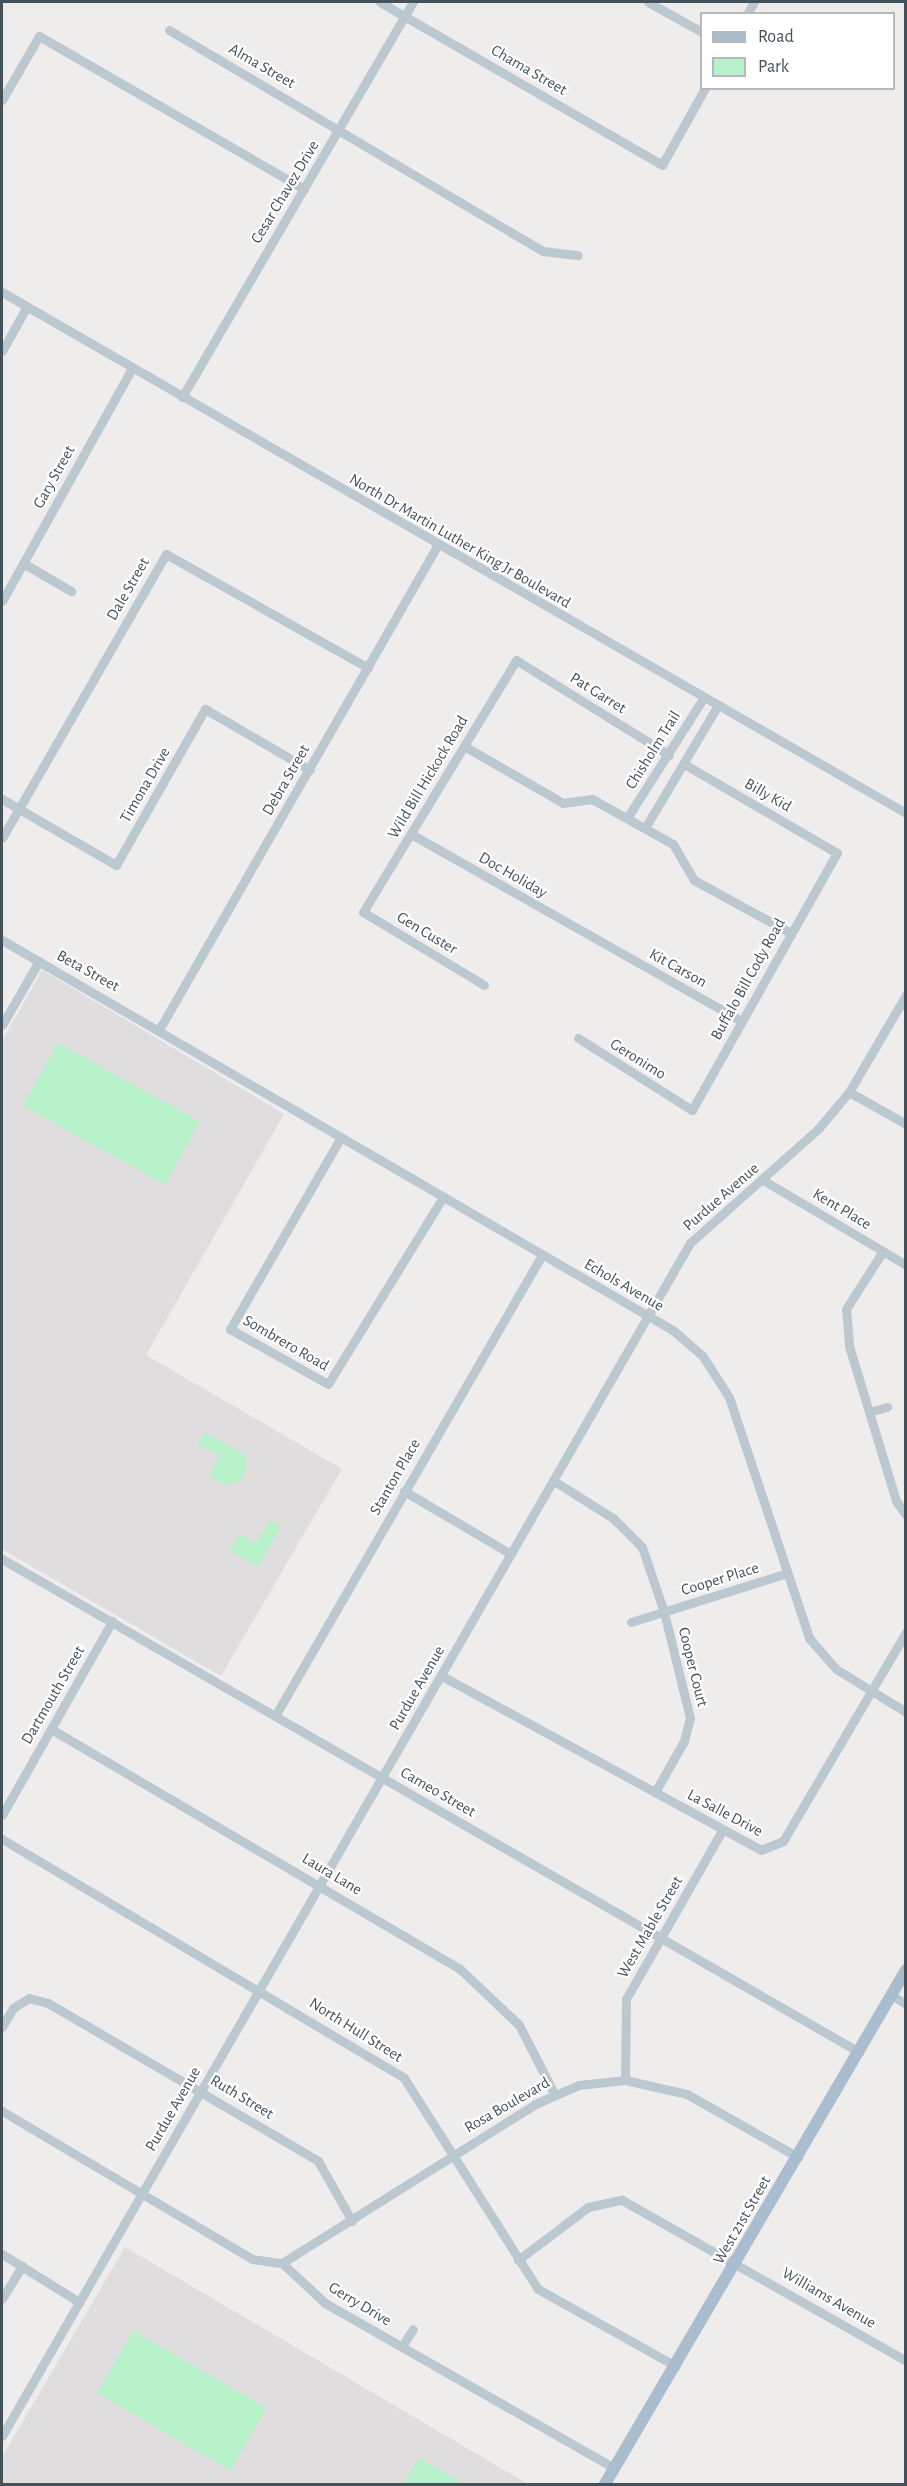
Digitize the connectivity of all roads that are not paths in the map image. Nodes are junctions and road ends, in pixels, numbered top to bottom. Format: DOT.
graph roads {
  1 [pos="380,2"];
  2 [pos="413,2"];
  3 [pos="648,2"];
  4 [pos="405,16"];
  5 [pos="169,30"];
  6 [pos="700,31"];
  7 [pos="704,90"];
  8 [pos="2,100"];
  9 [pos="341,128"];
  10 [pos="304,189"];
  11 [pos="578,255"];
  12 [pos="2,292"];
  13 [pos="27,306"];
  14 [pos="2,351"];
  15 [pos="133,367"];
  16 [pos="182,397"];
  17 [pos="437,546"];
  18 [pos="24,564"];
  19 [pos="71,591"];
  20 [pos="2,602"];
  21 [pos="513,666"];
  22 [pos="368,668"];
  23 [pos="704,697"];
  24 [pos="718,705"];
  25 [pos="464,746"];
  26 [pos="669,755"];
  27 [pos="684,764"];
  28 [pos="310,770"];
  29 [pos="2,799"];
  30 [pos="20,810"];
  31 [pos="906,813"];
  32 [pos="627,818"];
  33 [pos="645,828"];
  34 [pos="411,834"];
  35 [pos="2,838"];
  36 [pos="837,853"];
  37 [pos="369,903"];
  38 [pos="790,933"];
  39 [pos="2,940"];
  40 [pos="600,942"];
  41 [pos="39,961"];
  42 [pos="484,985"];
  43 [pos="906,995"];
  44 [pos="742,1021"];
  45 [pos="2,1025"];
  46 [pos="160,1028"];
  47 [pos="578,1038"];
  48 [pos="849,1092"];
  49 [pos="683,1105"];
  50 [pos="906,1124"];
  51 [pos="341,1137"];
  52 [pos="763,1180"];
  53 [pos="443,1197"];
  54 [pos="883,1251"];
  55 [pos="542,1255"];
  56 [pos="906,1265"];
  57 [pos="647,1314"];
  58 [pos="887,1407"];
  59 [pos="869,1412"];
  60 [pos="554,1481"];
  61 [pos="404,1491"];
  62 [pos="906,1515"];
  63 [pos="511,1554"];
  64 [pos="4,1561"];
  65 [pos="2,1573"];
  66 [pos="784,1574"];
  67 [pos="664,1612"];
  68 [pos="112,1622"];
  69 [pos="631,1622"];
  70 [pos="906,1632"];
  71 [pos="442,1676"];
  72 [pos="871,1691"];
  73 [pos="906,1712"];
  74 [pos="275,1716"];
  75 [pos="51,1729"];
  76 [pos="381,1778"];
  77 [pos="655,1792"];
  78 [pos="2,1815"];
  79 [pos="723,1831"];
  80 [pos="2,1839"];
  81 [pos="321,1884"];
  82 [pos="660,1938"];
  83 [pos="906,1970"];
  84 [pos="260,1987"];
  85 [pos="891,1995"];
  86 [pos="906,2004"];
  87 [pos="2,2027"];
  88 [pos="859,2052"];
  89 [pos="625,2080"];
  90 [pos="201,2090"];
  91 [pos="554,2093"];
  92 [pos="2,2111"];
  93 [pos="452,2154"];
  94 [pos="798,2157"];
  95 [pos="140,2194"];
  96 [pos="352,2221"];
  97 [pos="2,2254"];
  98 [pos="518,2260"];
  99 [pos="737,2261"];
  100 [pos="282,2263"];
  101 [pos="22,2266"];
  102 [pos="2,2299"];
  103 [pos="79,2302"];
  104 [pos="413,2329"];
  105 [pos="402,2346"];
  106 [pos="906,2361"];
  107 [pos="676,2366"];
  108 [pos="2,2436"];
  109 [pos="614,2468"];
  110 [pos="604,2484"];
  1 -- 4 [label="street, Chama Street"];
  2 -- 4 [label="street, Cesar Chavez Drive"];
  3 -- 6 [label="street"];
  4 -- 7 [label="street, Chama Street"];
  4 -- 9 [label="street, Cesar Chavez Drive"];
  5 -- 9 [label="street, Alma Street"];
  8 -- 10 [label="street"];
  9 -- 10 [label="street, Cesar Chavez Drive"];
  9 -- 11 [label="street, Alma Street"];
  10 -- 16 [label="street, Cesar Chavez Drive"];
  12 -- 13 [label="street, North Dr Martin Luther King Jr Boulevard"];
  13 -- 14 [label="street"];
  13 -- 15 [label="street, North Dr Martin Luther King Jr Boulevard"];
  15 -- 16 [label="street, North Dr Martin Luther King Jr Boulevard"];
  15 -- 18 [label="street, Gary Street"];
  16 -- 17 [label="street, North Dr Martin Luther King Jr Boulevard"];
  17 -- 22 [label="street, Debra Street"];
  17 -- 23 [label="street, North Dr Martin Luther King Jr Boulevard"];
  18 -- 19 [label="street"];
  18 -- 20 [label="street, Gary Street"];
  21 -- 25 [label="street, Wild Bill Hickock Road"];
  21 -- 26 [label="street, Pat Garret"];
  22 -- 28 [label="street, Debra Street"];
  22 -- 30 [label="street, Dale Street"];
  23 -- 24 [label="street, North Dr Martin Luther King Jr Boulevard"];
  23 -- 26 [label="street, Chisholm Trail"];
  24 -- 27 [label="street, Chisholm Trail"];
  24 -- 31 [label="street, North Dr Martin Luther King Jr Boulevard"];
  25 -- 32 [label="street"];
  25 -- 34 [label="street, Wild Bill Hickock Road"];
  26 -- 32 [label="street, Chisholm Trail"];
  27 -- 33 [label="street, Chisholm Trail"];
  27 -- 36 [label="street, Billy Kid"];
  28 -- 30 [label="street, Timona Drive"];
  28 -- 46 [label="street, Debra Street"];
  29 -- 30 [label="street, Timona Drive"];
  30 -- 35 [label="street"];
  32 -- 33 [label="street"];
  33 -- 38 [label="street"];
  34 -- 37 [label="street, Wild Bill Hickock Road"];
  34 -- 40 [label="street, Doc Holiday"];
  36 -- 38 [label="street, Buffalo Bill Cody Road"];
  37 -- 42 [label="street, Gen Custer"];
  38 -- 44 [label="street, Buffalo Bill Cody Road"];
  39 -- 41 [label="street, Beta Street"];
  40 -- 44 [label="street, Kit Carson"];
  41 -- 45 [label="street"];
  41 -- 46 [label="street, Beta Street"];
  43 -- 48 [label="street, Purdue Avenue"];
  44 -- 49 [label="street, Buffalo Bill Cody Road"];
  46 -- 51 [label="street, Echols Avenue"];
  47 -- 49 [label="street, Geronimo"];
  48 -- 50 [label="street"];
  48 -- 52 [label="street, Purdue Avenue"];
  51 -- 53 [label="street, Echols Avenue"];
  51 -- 53 [label="street, Sombrero Road"];
  52 -- 54 [label="street, Kent Place"];
  52 -- 57 [label="street, Purdue Avenue"];
  53 -- 55 [label="street, Echols Avenue"];
  54 -- 56 [label="street, Kent Place"];
  54 -- 59 [label="street"];
  55 -- 57 [label="street, Echols Avenue"];
  55 -- 61 [label="street, Stanton Place"];
  57 -- 60 [label="street, Purdue Avenue"];
  57 -- 66 [label="street, Echols Avenue"];
  58 -- 59 [label="street"];
  59 -- 62 [label="street"];
  60 -- 63 [label="street, Purdue Avenue"];
  60 -- 67 [label="street, Cooper Court"];
  61 -- 63 [label="street"];
  61 -- 74 [label="street, Stanton Place"];
  63 -- 71 [label="street, Purdue Avenue"];
  64 -- 65 [label="street"];
  64 -- 68 [label="street, Cameo Street"];
  66 -- 67 [label="street, Cooper Place"];
  66 -- 72 [label="street, Echols Avenue"];
  67 -- 69 [label="street, Cooper Court"];
  67 -- 77 [label="street, Cooper Court"];
  68 -- 74 [label="street, Cameo Street"];
  68 -- 75 [label="street, Dartmouth Street"];
  70 -- 72 [label="street, La Salle Drive"];
  71 -- 76 [label="street, Purdue Avenue"];
  71 -- 77 [label="street, La Salle Drive"];
  72 -- 73 [label="street, Echols Avenue"];
  72 -- 79 [label="street, La Salle Drive"];
  74 -- 76 [label="street, Cameo Street"];
  75 -- 78 [label="street, Dartmouth Street"];
  75 -- 81 [label="street, Laura Lane"];
  76 -- 81 [label="street, Purdue Avenue"];
  76 -- 82 [label="street, Cameo Street"];
  77 -- 79 [label="street, La Salle Drive"];
  79 -- 82 [label="street, West Mable Street"];
  80 -- 84 [label="street, North Hull Street"];
  81 -- 84 [label="street, Purdue Avenue"];
  81 -- 91 [label="street, Laura Lane"];
  82 -- 88 [label="street, Cameo Street"];
  82 -- 89 [label="street, West Mable Street"];
  83 -- 85 [label="main road, West 21st Street"];
  84 -- 90 [label="street, Purdue Avenue"];
  84 -- 93 [label="street, North Hull Street"];
  85 -- 86 [label="street"];
  85 -- 88 [label="main road, West 21st Street"];
  87 -- 90 [label="street, Ruth Street"];
  88 -- 94 [label="main road, West 21st Street"];
  89 -- 91 [label="street, Rosa Boulevard"];
  89 -- 94 [label="street, Rosa Boulevard"];
  90 -- 95 [label="street, Purdue Avenue"];
  90 -- 96 [label="street, Ruth Street"];
  91 -- 93 [label="street, Rosa Boulevard"];
  92 -- 95 [label="street"];
  93 -- 96 [label="street, Rosa Boulevard"];
  93 -- 98 [label="street, North Hull Street"];
  94 -- 99 [label="main road, West 21st Street"];
  95 -- 100 [label="street"];
  95 -- 103 [label="street, Purdue Avenue"];
  96 -- 100 [label="street, Rosa Boulevard"];
  97 -- 101 [label="street"];
  98 -- 99 [label="street, Williams Avenue"];
  98 -- 107 [label="street, North Hull Street"];
  99 -- 106 [label="street, Williams Avenue"];
  99 -- 107 [label="main road, West 21st Street"];
  100 -- 105 [label="street, Gerry Drive"];
  101 -- 102 [label="street"];
  101 -- 103 [label="street"];
  103 -- 108 [label="street, Purdue Avenue"];
  104 -- 105 [label="street"];
  105 -- 109 [label="street, Gerry Drive"];
  107 -- 109 [label="main road, West 21st Street"];
  109 -- 110 [label="main road, West 21st Street"];
}
